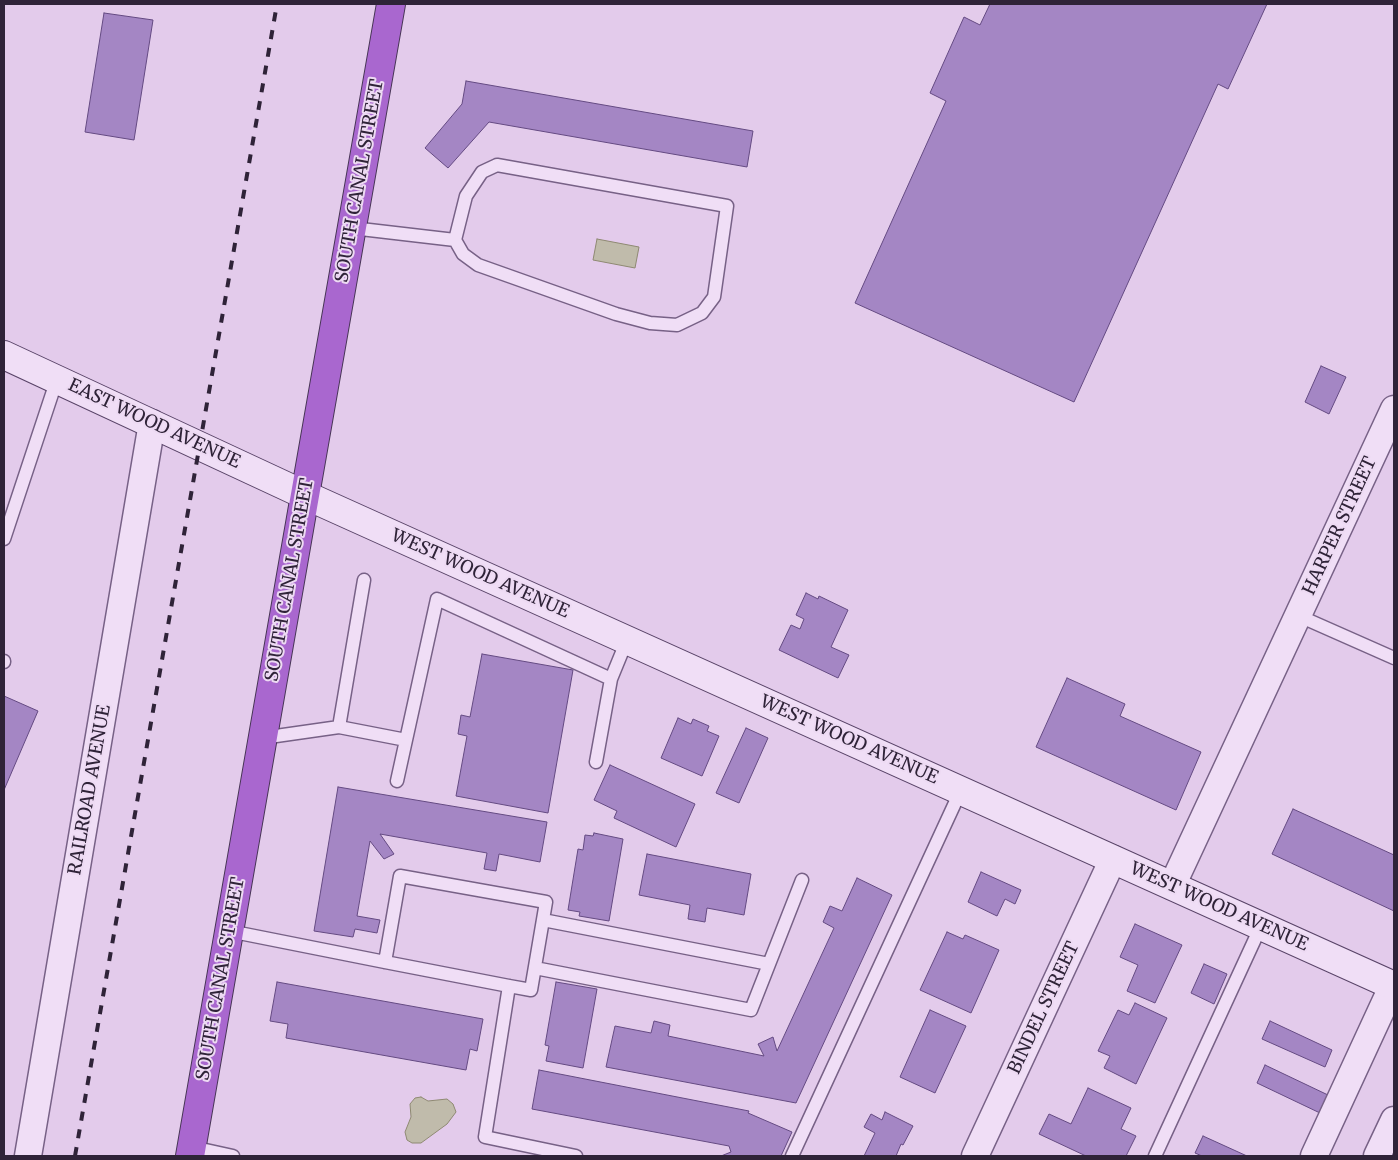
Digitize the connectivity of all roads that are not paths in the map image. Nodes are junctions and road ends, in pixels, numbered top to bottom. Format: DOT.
graph roads {
  1 [pos="391,4"];
  2 [pos="352,228"];
  3 [pos="454,240"];
  4 [pos="4,354"];
  5 [pos="57,379"];
  6 [pos="1394,408"];
  7 [pos="152,423"];
  8 [pos="304,495"];
  9 [pos="4,539"];
  10 [pos="364,580"];
  11 [pos="1299,616"];
  12 [pos="627,640"];
  13 [pos="1394,658"];
  14 [pos="611,679"];
  15 [pos="338,727"];
  16 [pos="262,738"];
  17 [pos="406,740"];
  18 [pos="596,762"];
  19 [pos="397,781"];
  20 [pos="961,790"];
  21 [pos="1113,859"];
  22 [pos="802,880"];
  23 [pos="1172,886"];
  24 [pos="543,920"];
  25 [pos="1261,926"];
  26 [pos="229,931"];
  27 [pos="385,962"];
  28 [pos="769,964"];
  29 [pos="535,968"];
  30 [pos="509,986"];
  31 [pos="1394,986"];
  32 [pos="1394,1120"];
  33 [pos="191,1152"];
  34 [pos="28,1156"];
  35 [pos="233,1156"];
  36 [pos="576,1156"];
  37 [pos="792,1156"];
  38 [pos="975,1156"];
  39 [pos="1155,1156"];
  40 [pos="1314,1156"];
  41 [pos="1377,1156"];
  1 -- 2 [label="highway, SOUTH CANAL STREET"];
  2 -- 3 [label="lane"];
  2 -- 8 [label="highway, SOUTH CANAL STREET"];
  3 -- 3 [label="lane"];
  4 -- 5 [label="street, EAST WOOD AVENUE"];
  5 -- 7 [label="street, EAST WOOD AVENUE"];
  5 -- 9 [label="lane"];
  6 -- 11 [label="street, HARPER STREET"];
  7 -- 8 [label="street, EAST WOOD AVENUE"];
  7 -- 34 [label="street, RAILROAD AVENUE"];
  8 -- 12 [label="street, WEST WOOD AVENUE"];
  8 -- 16 [label="highway, SOUTH CANAL STREET"];
  10 -- 15 [label="lane"];
  11 -- 13 [label="lane"];
  11 -- 23 [label="street, HARPER STREET"];
  12 -- 14 [label="lane"];
  12 -- 20 [label="street, WEST WOOD AVENUE"];
  14 -- 17 [label="lane"];
  14 -- 18 [label="lane"];
  15 -- 16 [label="lane"];
  15 -- 17 [label="lane"];
  16 -- 26 [label="highway, SOUTH CANAL STREET"];
  17 -- 19 [label="lane"];
  20 -- 21 [label="street, WEST WOOD AVENUE"];
  20 -- 37 [label="lane"];
  21 -- 23 [label="street, WEST WOOD AVENUE"];
  21 -- 38 [label="street, BINDEL STREET"];
  22 -- 28 [label="lane"];
  23 -- 25 [label="street, WEST WOOD AVENUE"];
  24 -- 27 [label="lane"];
  24 -- 28 [label="lane"];
  24 -- 29 [label="lane"];
  25 -- 31 [label="street, WEST WOOD AVENUE"];
  25 -- 39 [label="lane"];
  26 -- 27 [label="lane"];
  26 -- 33 [label="highway, SOUTH CANAL STREET"];
  27 -- 30 [label="lane"];
  28 -- 29 [label="lane"];
  29 -- 30 [label="lane"];
  30 -- 36 [label="lane"];
  31 -- 40 [label="street"];
  32 -- 41 [label="street"];
  33 -- 35 [label="lane"];
}
